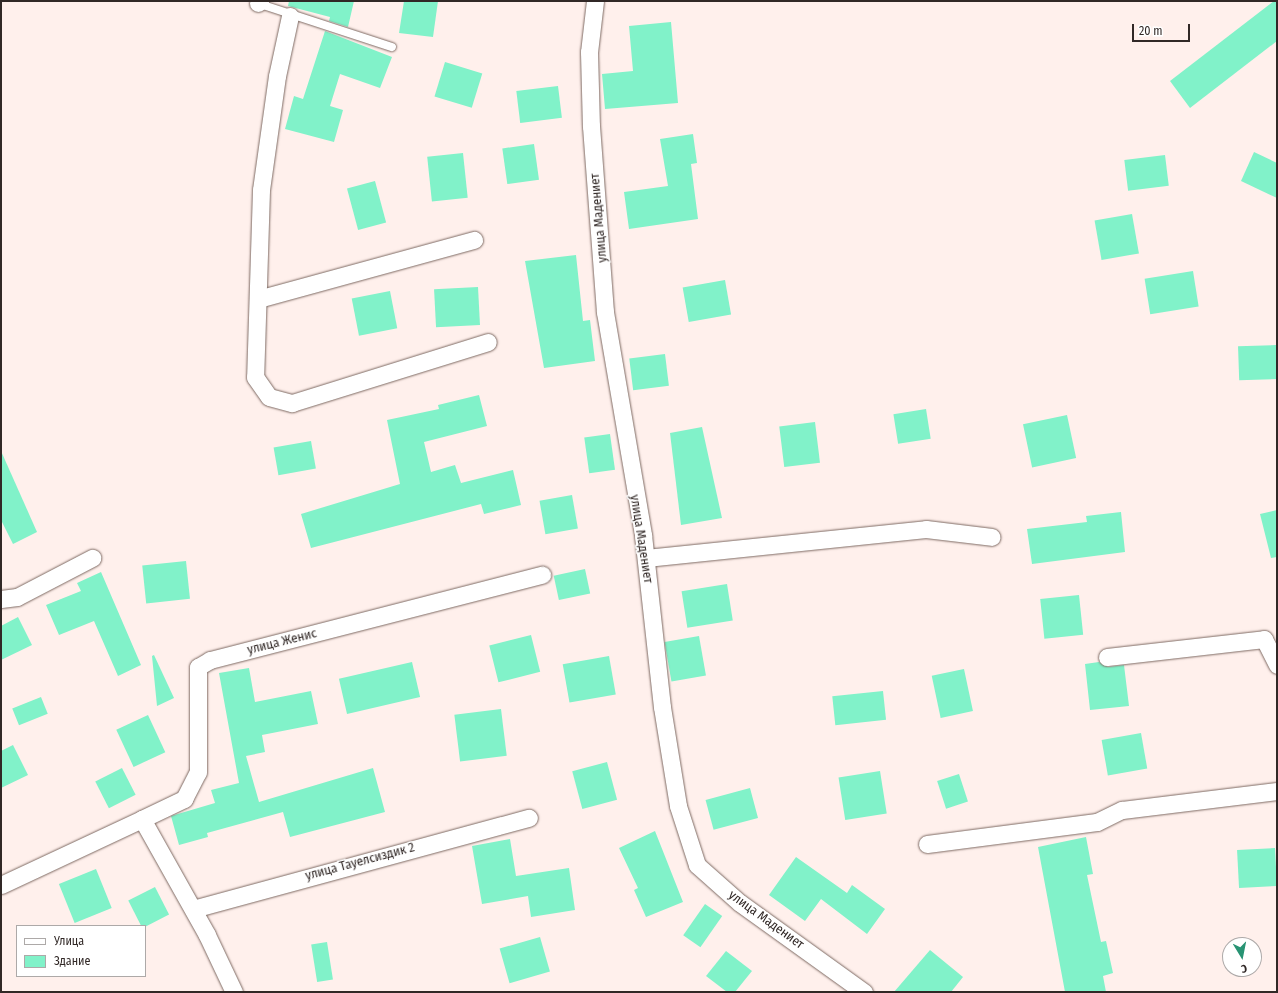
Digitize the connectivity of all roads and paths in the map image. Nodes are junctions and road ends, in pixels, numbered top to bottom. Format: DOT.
graph roads {
  1 [pos="595,1"];
  2 [pos="257,2"];
  3 [pos="290,16"];
  4 [pos="392,47"];
  5 [pos="474,240"];
  6 [pos="258,299"];
  7 [pos="488,342"];
  8 [pos="992,537"];
  9 [pos="92,558"];
  10 [pos="646,558"];
  11 [pos="542,575"];
  12 [pos="1,599"];
  13 [pos="1107,657"];
  14 [pos="1277,665"];
  15 [pos="1277,791"];
  16 [pos="529,818"];
  17 [pos="142,819"];
  18 [pos="928,844"];
  19 [pos="1,885"];
  20 [pos="193,909"];
  21 [pos="234,992"];
  22 [pos="864,992"];
  1 -- 10 [label="street, улица Мадениет"];
  2 -- 3 [label="lane"];
  3 -- 4 [label="lane"];
  3 -- 6 [label="street"];
  5 -- 6 [label="street"];
  6 -- 7 [label="street"];
  8 -- 10 [label="street"];
  9 -- 12 [label="street"];
  10 -- 22 [label="street, улица Мадениет"];
  11 -- 17 [label="street, улица Женис"];
  13 -- 14 [label="street"];
  15 -- 18 [label="street"];
  16 -- 20 [label="street, улица Тауелсиздик 2"];
  17 -- 19 [label="street"];
  17 -- 20 [label="street"];
  20 -- 21 [label="street"];
}
